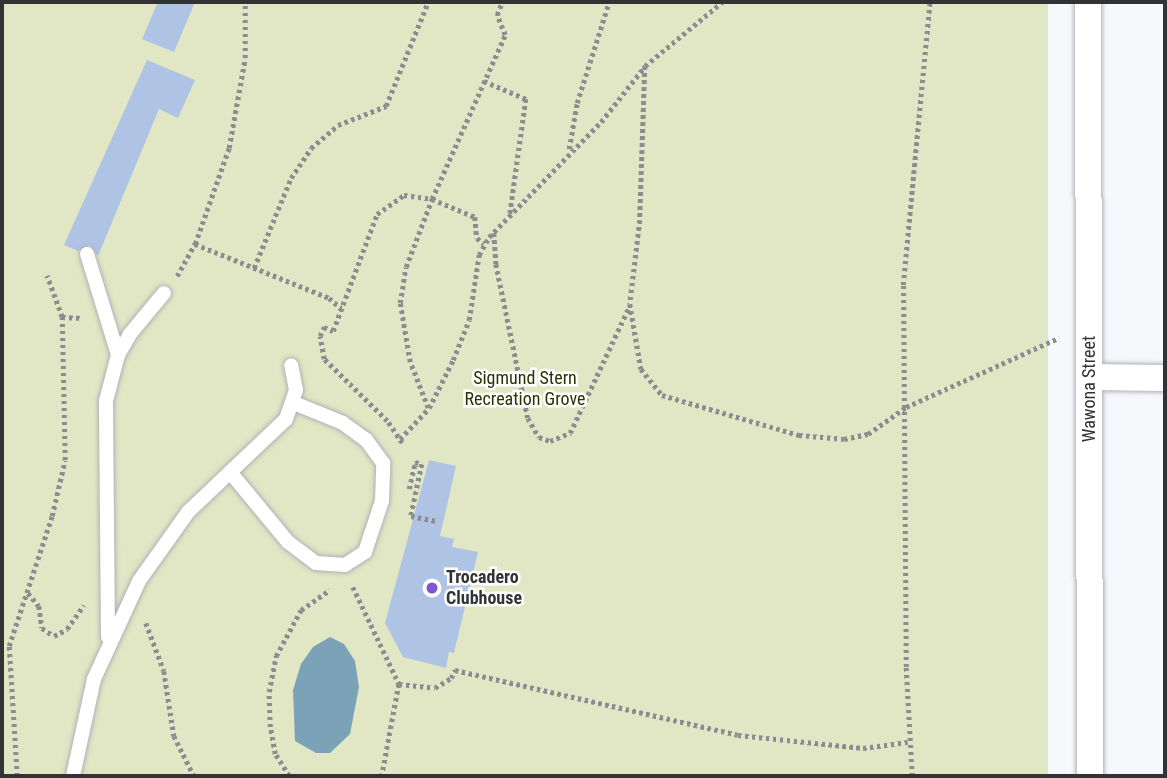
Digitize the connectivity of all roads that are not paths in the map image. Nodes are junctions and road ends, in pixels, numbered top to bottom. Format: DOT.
graph roads {
  1 [pos="1088,2"];
  2 [pos="87,254"];
  3 [pos="164,293"];
  4 [pos="118,355"];
  5 [pos="291,365"];
  6 [pos="1089,377"];
  7 [pos="1165,378"];
  8 [pos="294,403"];
  9 [pos="230,472"];
  10 [pos="108,642"];
  11 [pos="73,776"];
  12 [pos="1090,776"];
  1 -- 6 [label="street, Wawona Street"];
  2 -- 4 [label="lane"];
  3 -- 4 [label="lane"];
  4 -- 10 [label="lane"];
  5 -- 8 [label="lane"];
  6 -- 7 [label="street"];
  6 -- 12 [label="street, Wawona Street"];
  8 -- 9 [label="lane"];
  8 -- 9 [label="lane"];
  9 -- 10 [label="lane"];
  10 -- 11 [label="lane"];
}
